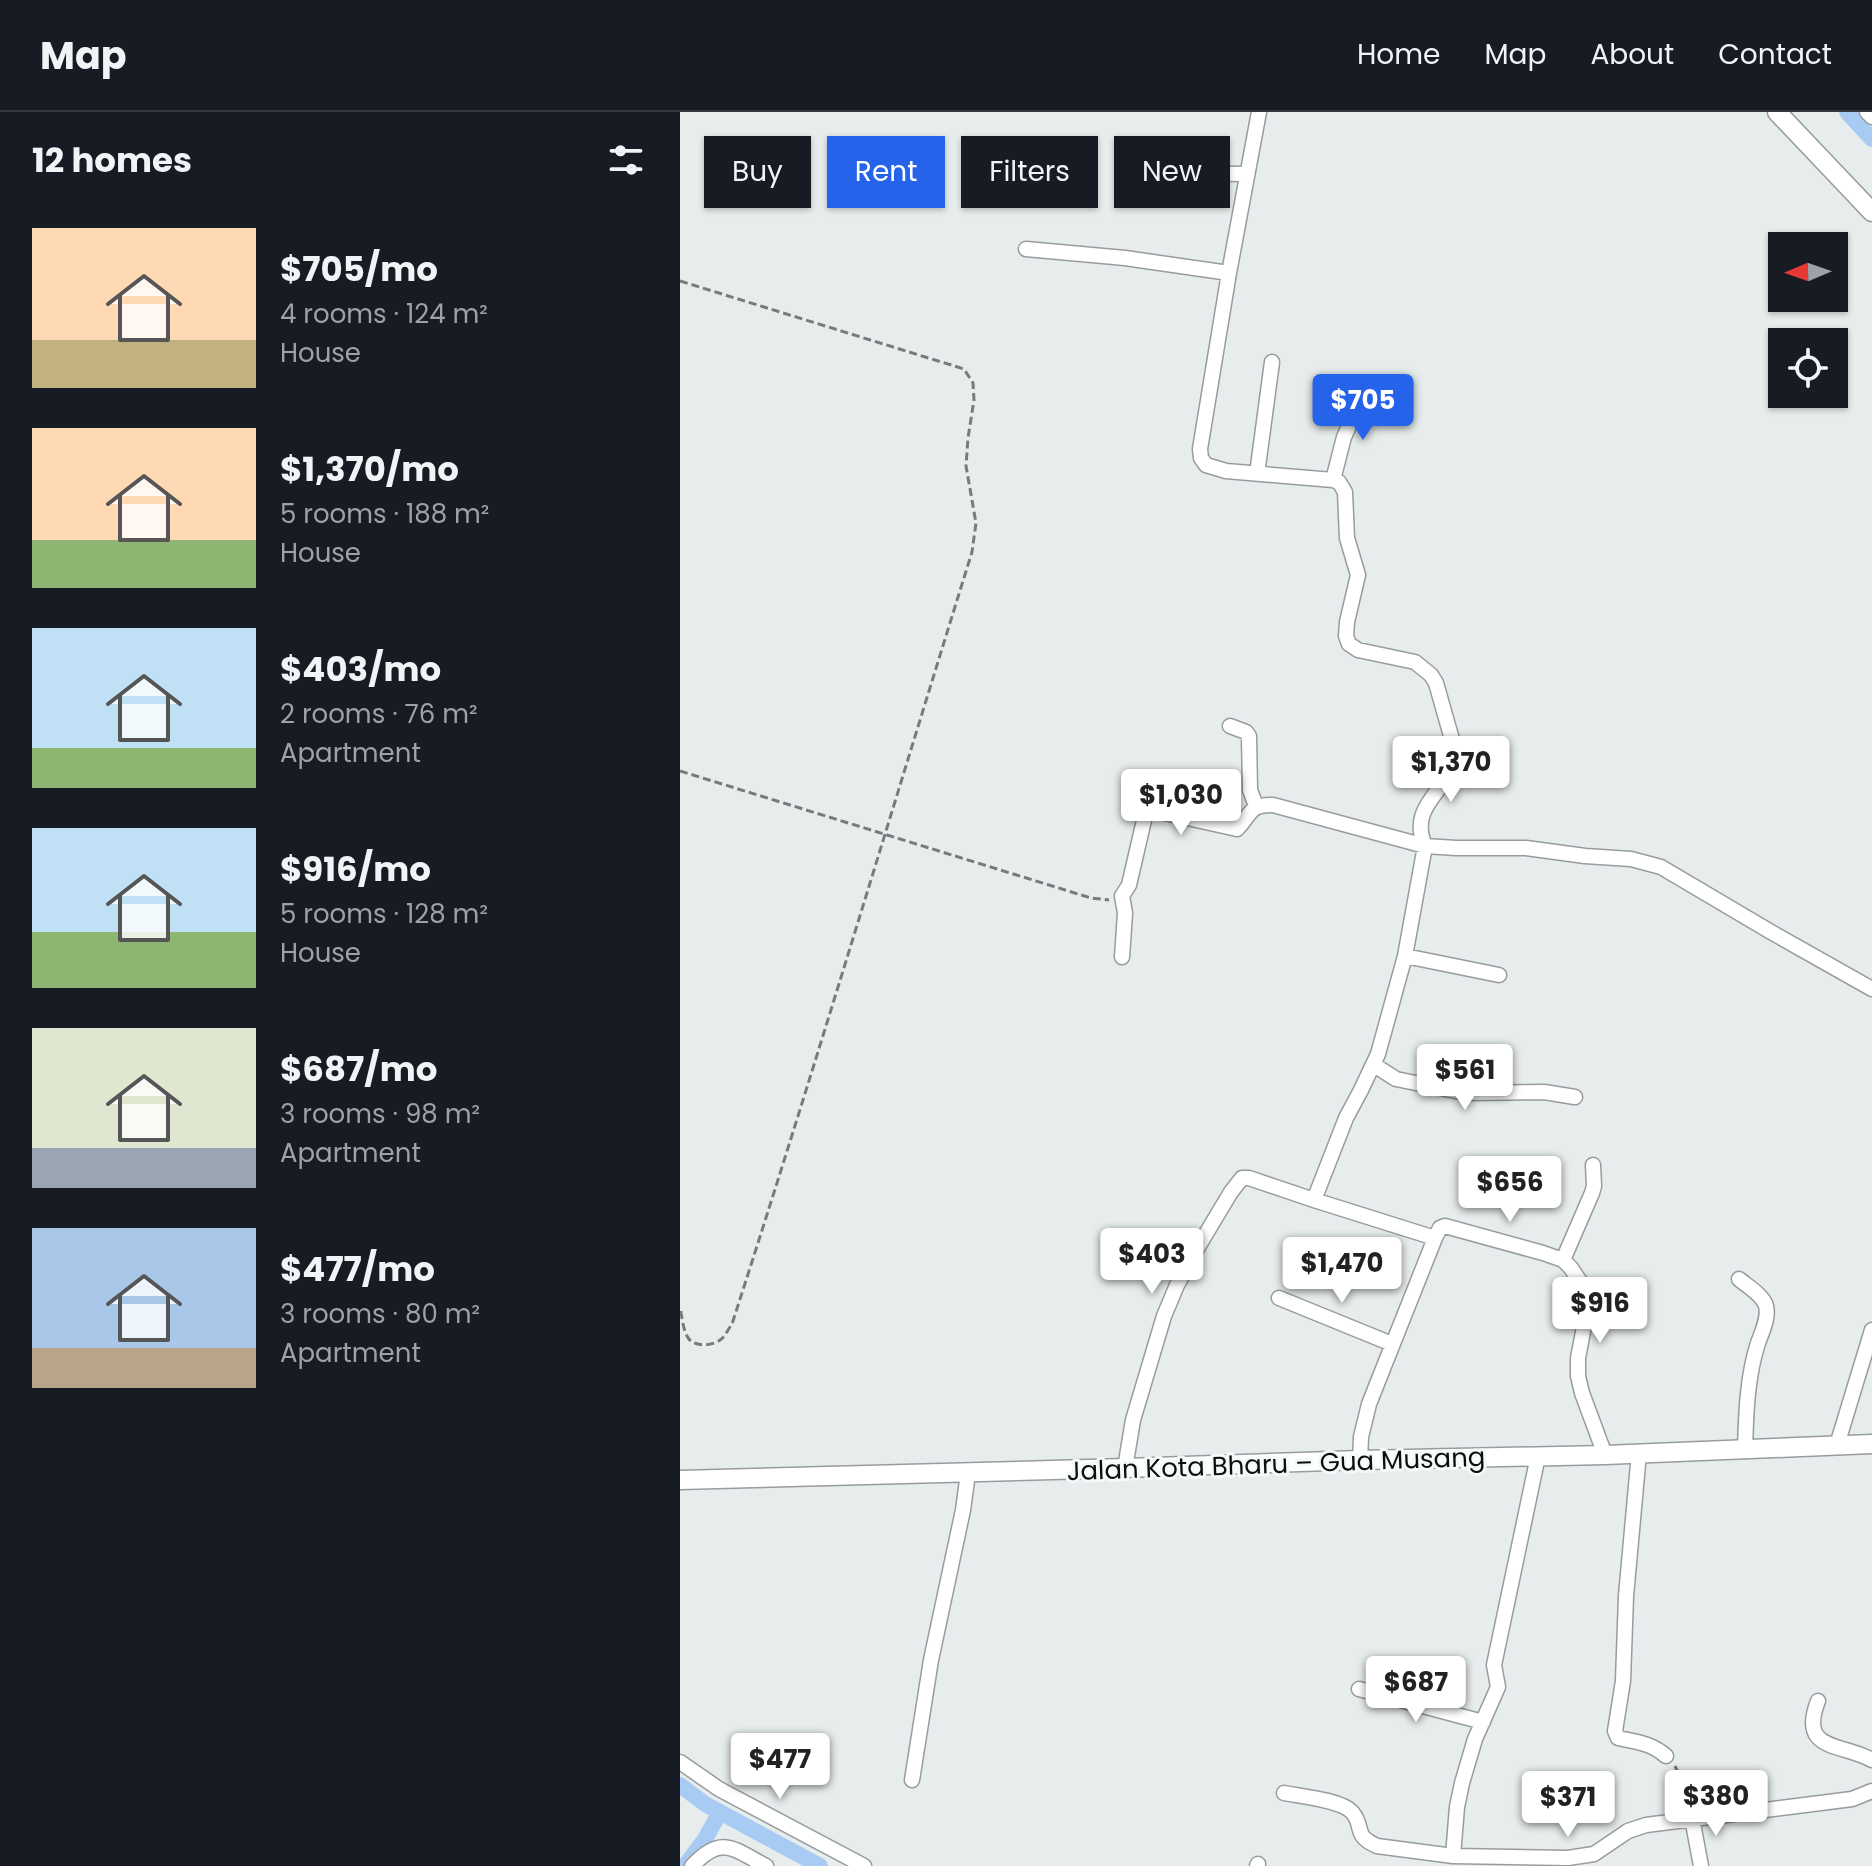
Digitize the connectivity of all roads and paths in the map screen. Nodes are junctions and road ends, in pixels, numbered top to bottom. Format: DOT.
graph roads {
  1 [pos="1259,112"];
  2 [pos="1777,112"];
  3 [pos="1867,112"];
  4 [pos="1872,117"];
  5 [pos="1230,174"];
  6 [pos="1247,174"];
  7 [pos="1872,212"];
  8 [pos="1026,249"];
  9 [pos="1229,273"];
  10 [pos="680,281"];
  11 [pos="1272,362"];
  12 [pos="1379,393"];
  13 [pos="1257,474"];
  14 [pos="1333,480"];
  15 [pos="1230,726"];
  16 [pos="680,771"];
  17 [pos="1256,806"];
  18 [pos="884,833"];
  19 [pos="1425,846"];
  20 [pos="1122,896"];
  21 [pos="1405,956"];
  22 [pos="1122,957"];
  23 [pos="1499,975"];
  24 [pos="1872,989"];
  25 [pos="1374,1065"];
  26 [pos="1575,1097"];
  27 [pos="1593,1165"];
  28 [pos="1314,1200"];
  29 [pos="1435,1238"];
  30 [pos="1563,1260"];
  31 [pos="1739,1279"];
  32 [pos="1279,1298"];
  33 [pos="680,1307"];
  34 [pos="1872,1330"];
  35 [pos="1392,1344"];
  36 [pos="1872,1444"];
  37 [pos="1837,1445"];
  38 [pos="1745,1450"];
  39 [pos="1639,1453"];
  40 [pos="1605,1455"];
  41 [pos="1538,1456"];
  42 [pos="1360,1460"];
  43 [pos="1125,1468"];
  44 [pos="968,1473"];
  45 [pos="680,1480"];
  46 [pos="1359,1689"];
  47 [pos="1818,1701"];
  48 [pos="1483,1722"];
  49 [pos="1666,1756"];
  50 [pos="1872,1760"];
  51 [pos="680,1762"];
  52 [pos="912,1780"];
  53 [pos="1872,1791"];
  54 [pos="1284,1793"];
  55 [pos="1692,1818"];
  56 [pos="1453,1856"];
  57 [pos="692,1866"];
  58 [pos="766,1866"];
  59 [pos="864,1866"];
  60 [pos="1701,1866"];
  1 -- 6 [label="street"];
  2 -- 7 [label="main road"];
  3 -- 4 [label="street"];
  5 -- 6 [label="street"];
  6 -- 9 [label="street"];
  8 -- 9 [label="street"];
  9 -- 13 [label="street"];
  10 -- 18 [label="path"];
  11 -- 13 [label="street"];
  12 -- 14 [label="street"];
  13 -- 14 [label="street"];
  14 -- 19 [label="street"];
  15 -- 17 [label="street"];
  16 -- 18 [label="path"];
  17 -- 19 [label="street"];
  17 -- 20 [label="street"];
  18 -- 20 [label="path"];
  18 -- 33 [label="path"];
  19 -- 21 [label="street"];
  19 -- 24 [label="street"];
  20 -- 22 [label="street"];
  21 -- 23 [label="street"];
  21 -- 25 [label="street"];
  25 -- 26 [label="street"];
  25 -- 28 [label="street"];
  27 -- 30 [label="street"];
  28 -- 29 [label="street"];
  28 -- 43 [label="street"];
  29 -- 30 [label="street"];
  29 -- 35 [label="street"];
  30 -- 40 [label="street"];
  31 -- 38 [label="street"];
  32 -- 35 [label="street"];
  34 -- 37 [label="street"];
  35 -- 42 [label="street"];
  36 -- 37 [label="main road, Jalan Kota Bharu – Gua Musang"];
  37 -- 38 [label="main road, Jalan Kota Bharu – Gua Musang"];
  38 -- 39 [label="main road, Jalan Kota Bharu – Gua Musang"];
  39 -- 40 [label="main road, Jalan Kota Bharu – Gua Musang"];
  39 -- 49 [label="street"];
  40 -- 41 [label="main road, Jalan Kota Bharu – Gua Musang"];
  41 -- 42 [label="main road, Jalan Kota Bharu – Gua Musang"];
  41 -- 48 [label="street"];
  42 -- 43 [label="main road, Jalan Kota Bharu – Gua Musang"];
  43 -- 44 [label="main road, Jalan Kota Bharu – Gua Musang"];
  44 -- 45 [label="main road, Jalan Kota Bharu – Gua Musang"];
  44 -- 52 [label="street"];
  46 -- 48 [label="street"];
  47 -- 50 [label="street"];
  48 -- 56 [label="street"];
  49 -- 55 [label="path"];
  51 -- 59 [label="street"];
  53 -- 55 [label="street"];
  54 -- 56 [label="street"];
  55 -- 56 [label="street"];
  55 -- 60 [label="street"];
  57 -- 58 [label="street"];
}
